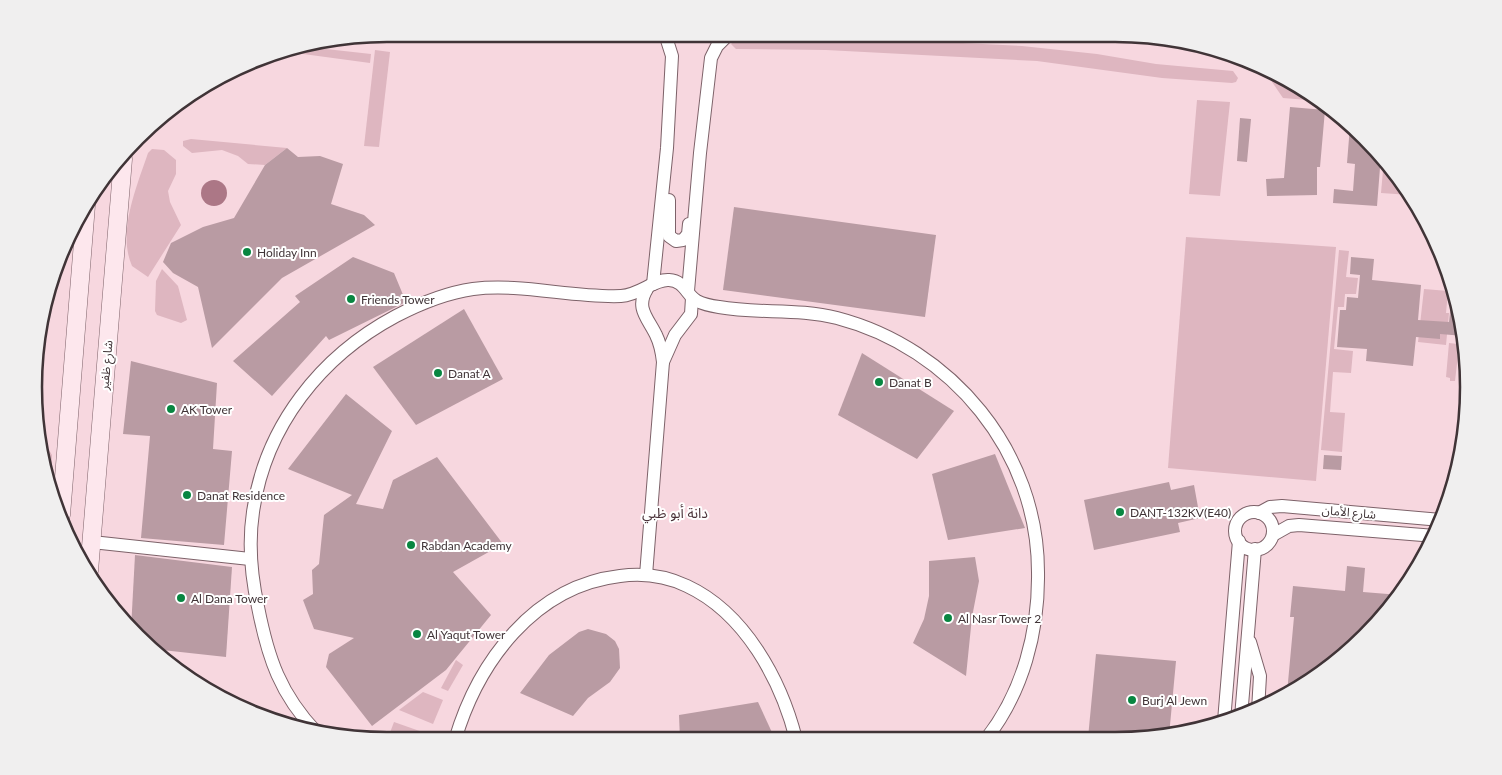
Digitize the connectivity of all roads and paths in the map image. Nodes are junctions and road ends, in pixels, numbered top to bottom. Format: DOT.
graph roads {
  1 [pos="668,42"];
  2 [pos="721,42"];
  3 [pos="667,148"];
  4 [pos="700,153"];
  5 [pos="122,167"];
  6 [pos="85,223"];
  7 [pos="650,286"];
  8 [pos="690,294"];
  9 [pos="664,362"];
  10 [pos="63,503"];
  11 [pos="1259,513"];
  12 [pos="1433,519"];
  13 [pos="1272,535"];
  14 [pos="1426,535"];
  15 [pos="1239,541"];
  16 [pos="92,542"];
  17 [pos="1255,549"];
  18 [pos="250,559"];
  19 [pos="90,562"];
  20 [pos="646,575"];
  21 [pos="1248,636"];
  22 [pos="1259,701"];
  23 [pos="1242,708"];
  24 [pos="1225,714"];
  25 [pos="309,724"];
  26 [pos="458,732"];
  27 [pos="794,732"];
  28 [pos="991,732"];
  1 -- 3 [label="street"];
  2 -- 4 [label="street"];
  3 -- 4 [label="street"];
  3 -- 7 [label="street"];
  4 -- 8 [label="street"];
  5 -- 16 [label="main road, شارع ظفير"];
  6 -- 10 [label="main road"];
  7 -- 8 [label="street"];
  7 -- 9 [label="street"];
  7 -- 18 [label="street"];
  8 -- 9 [label="street"];
  8 -- 28 [label="street"];
  9 -- 20 [label="street"];
  11 -- 12 [label="street, شارع الأمان"];
  11 -- 13 [label="street"];
  11 -- 15 [label="street"];
  13 -- 14 [label="street, شارع الأمان"];
  13 -- 17 [label="street"];
  15 -- 17 [label="street"];
  15 -- 24 [label="street"];
  16 -- 18 [label="street"];
  16 -- 19 [label="main road, شارع ظفير"];
  17 -- 21 [label="street"];
  18 -- 25 [label="street"];
  20 -- 26 [label="street"];
  20 -- 27 [label="street"];
  21 -- 22 [label="street"];
  21 -- 23 [label="street"];
}
